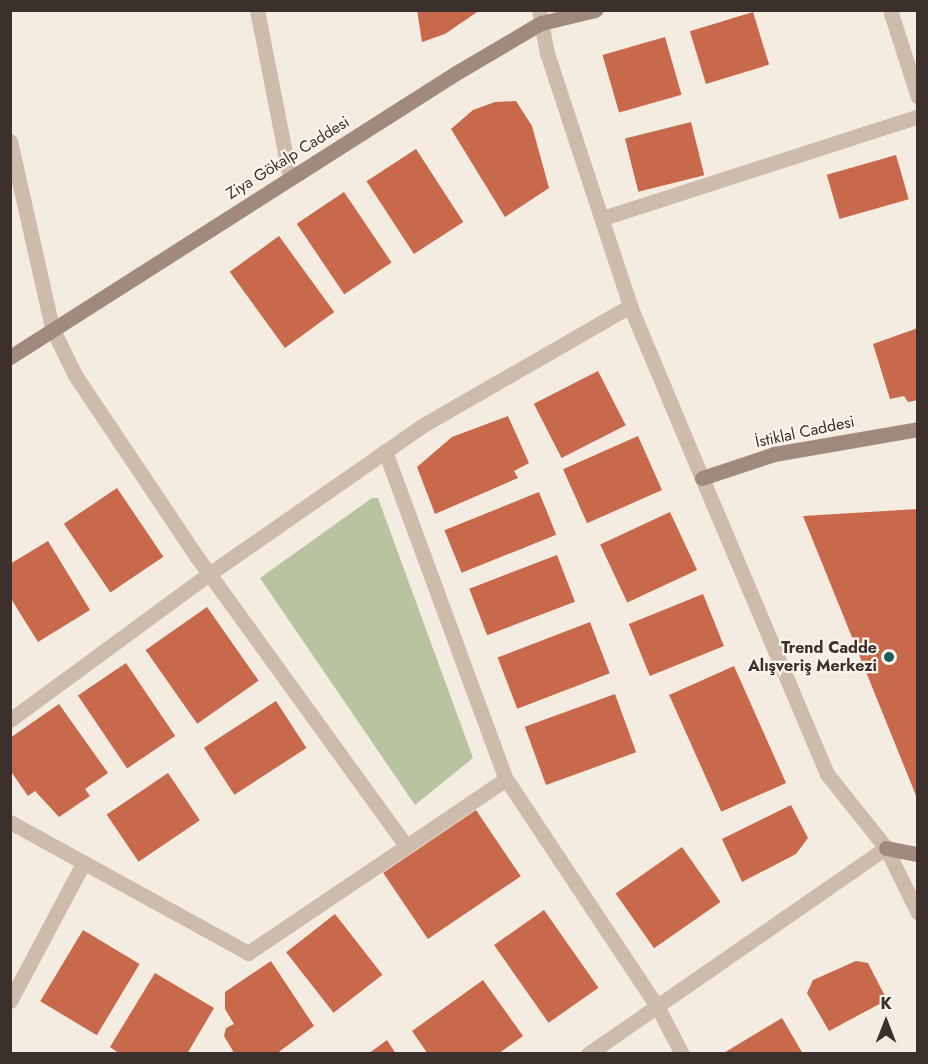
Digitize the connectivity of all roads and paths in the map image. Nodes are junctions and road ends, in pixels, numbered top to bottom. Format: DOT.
graph roads {
  1 [pos="257,10"];
  2 [pos="595,10"];
  3 [pos="890,10"];
  4 [pos="540,17"];
  5 [pos="918,97"];
  6 [pos="918,116"];
  7 [pos="10,141"];
  8 [pos="290,178"];
  9 [pos="603,218"];
  10 [pos="630,306"];
  11 [pos="52,328"];
  12 [pos="10,357"];
  13 [pos="918,429"];
  14 [pos="386,451"];
  15 [pos="702,478"];
  16 [pos="209,574"];
  17 [pos="10,720"];
  18 [pos="506,779"];
  19 [pos="10,822"];
  20 [pos="406,846"];
  21 [pos="886,848"];
  22 [pos="918,854"];
  23 [pos="84,862"];
  24 [pos="918,913"];
  25 [pos="10,1001"];
  26 [pos="657,1006"];
  27 [pos="588,1053"];
  28 [pos="682,1053"];
  1 -- 8 [label="street"];
  2 -- 4 [label="street, Ziya Gökalp Caddesi"];
  3 -- 5 [label="street"];
  4 -- 8 [label="street, Ziya Gökalp Caddesi"];
  4 -- 9 [label="street"];
  6 -- 9 [label="street"];
  7 -- 11 [label="street"];
  8 -- 11 [label="street, Ziya Gökalp Caddesi"];
  9 -- 10 [label="street"];
  10 -- 14 [label="street"];
  10 -- 15 [label="street"];
  11 -- 12 [label="street, Ziya Gökalp Caddesi"];
  11 -- 16 [label="street"];
  13 -- 15 [label="street, İstiklal Caddesi"];
  14 -- 16 [label="street"];
  14 -- 18 [label="street"];
  15 -- 21 [label="street"];
  16 -- 17 [label="street"];
  16 -- 20 [label="street"];
  18 -- 20 [label="street"];
  18 -- 26 [label="street"];
  19 -- 23 [label="street"];
  20 -- 23 [label="street"];
  21 -- 22 [label="street"];
  21 -- 24 [label="street"];
  21 -- 26 [label="street"];
  23 -- 25 [label="street"];
  26 -- 27 [label="street"];
  26 -- 28 [label="street"];
}
